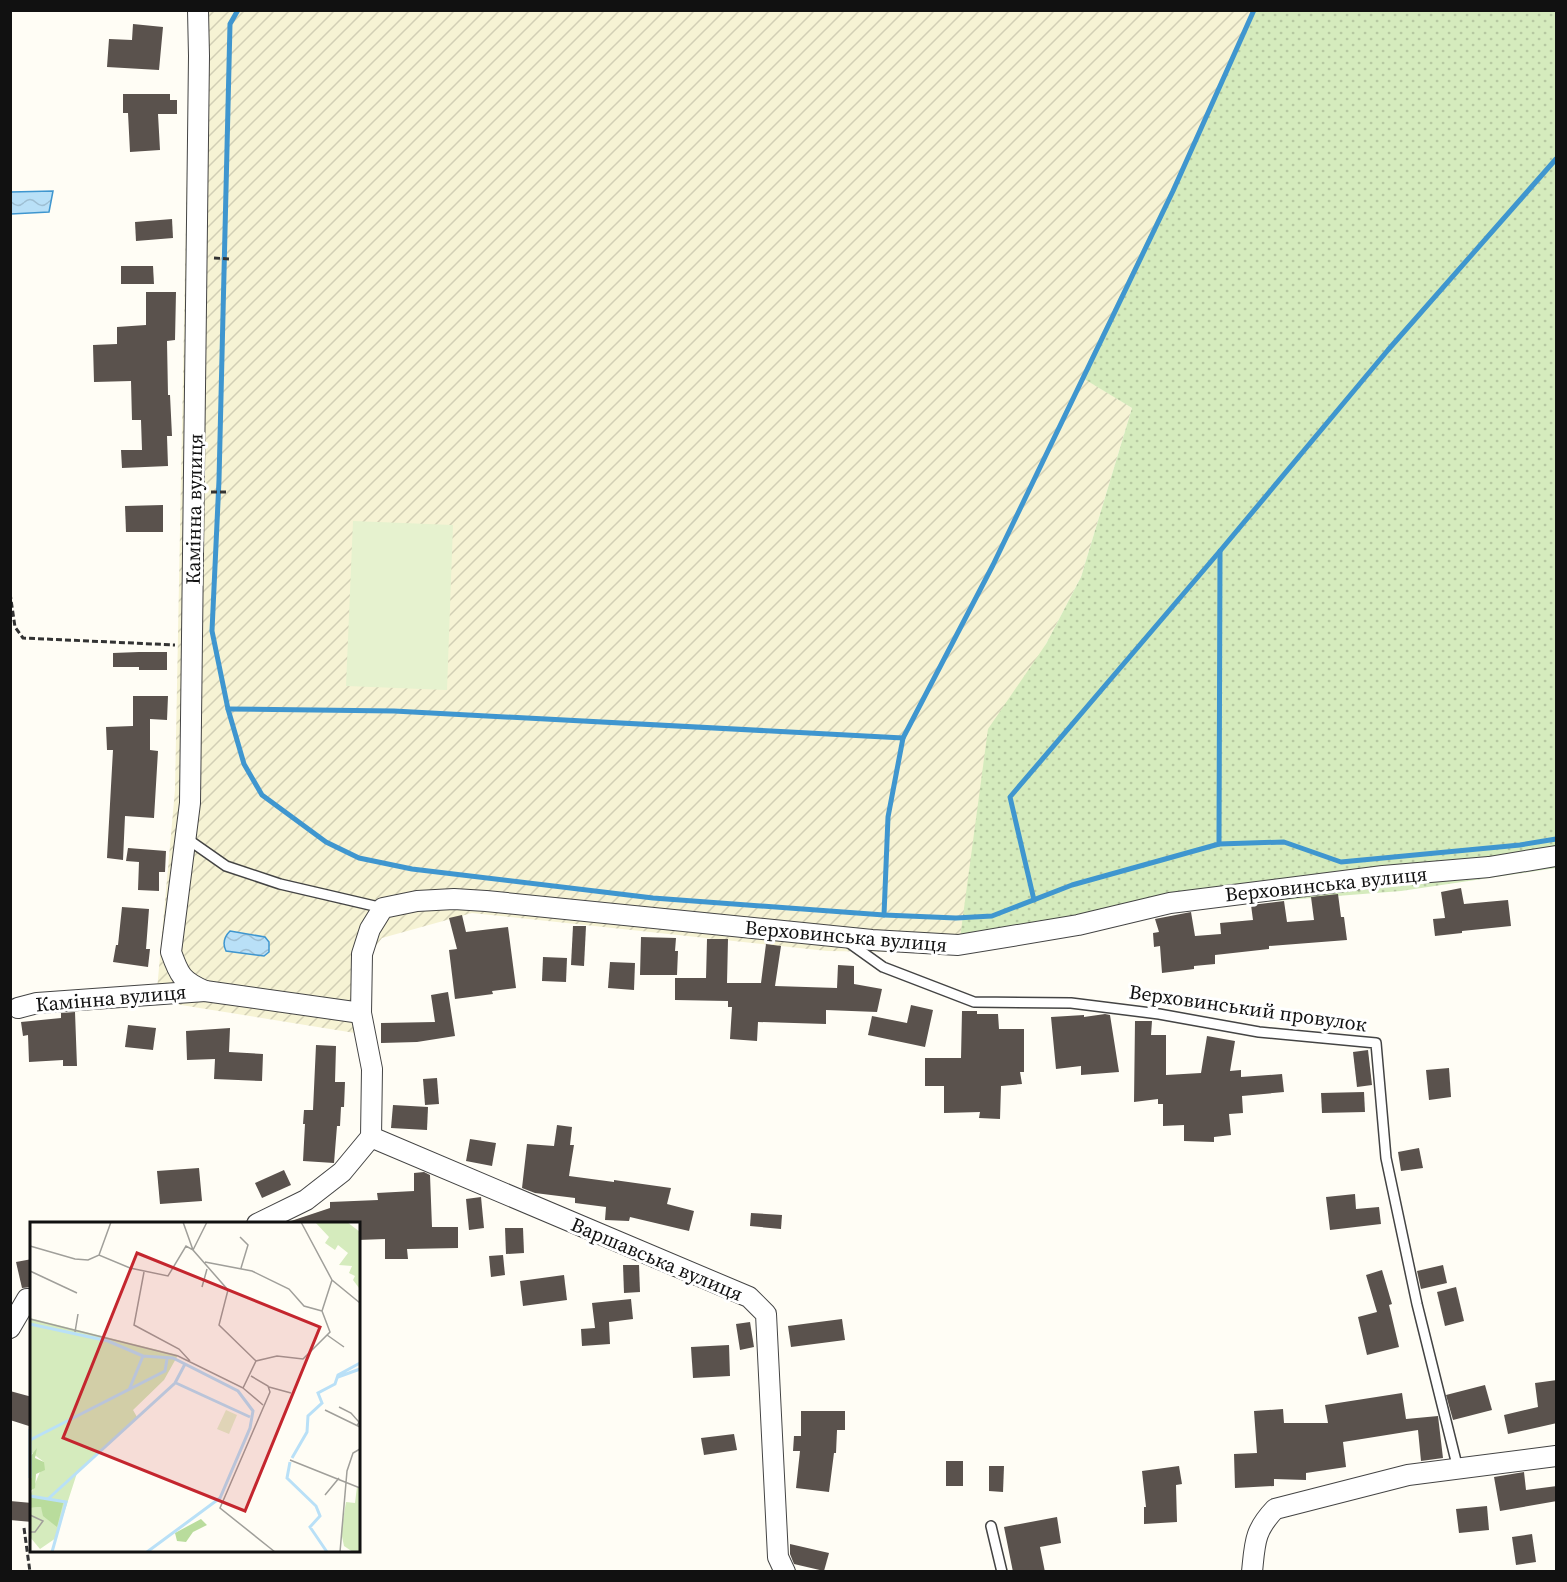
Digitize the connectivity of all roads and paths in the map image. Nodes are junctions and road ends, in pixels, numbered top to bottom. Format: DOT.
graph roads {
  1 [pos="198,10"];
  2 [pos="216,258"];
  3 [pos="230,259"];
  4 [pos="10,593"];
  5 [pos="192,646"];
  6 [pos="186,838"];
  7 [pos="1557,856"];
  8 [pos="383,908"];
  9 [pos="841,937"];
  10 [pos="205,991"];
  11 [pos="18,1008"];
  12 [pos="361,1012"];
  13 [pos="371,1137"];
  14 [pos="261,1222"];
  15 [pos="30,1299"];
  16 [pos="10,1328"];
  17 [pos="1557,1456"];
  18 [pos="1458,1469"];
  19 [pos="991,1526"];
  20 [pos="24,1528"];
  21 [pos="30,1572"];
  22 [pos="785,1572"];
  23 [pos="1002,1572"];
  24 [pos="1252,1572"];
  1 -- 5 [label="street, Камінна вулиця"];
  2 -- 3 [label="path"];
  4 -- 5 [label="path"];
  5 -- 6 [label="street, Камінна вулиця"];
  6 -- 8 [label="lane"];
  6 -- 10 [label="street, Камінна вулиця"];
  7 -- 9 [label="street, Верховинська вулиця"];
  8 -- 9 [label="street, Верховинська вулиця"];
  8 -- 12 [label="street"];
  9 -- 18 [label="lane, Верховинський провулок"];
  10 -- 11 [label="street, Камінна вулиця"];
  10 -- 12 [label="street, Камінна вулиця"];
  12 -- 13 [label="street"];
  13 -- 14 [label="street"];
  13 -- 22 [label="street, Варшавська вулиця"];
  15 -- 16 [label="street"];
  17 -- 18 [label="street"];
  18 -- 24 [label="street"];
  19 -- 23 [label="lane"];
  20 -- 21 [label="path"];
}
